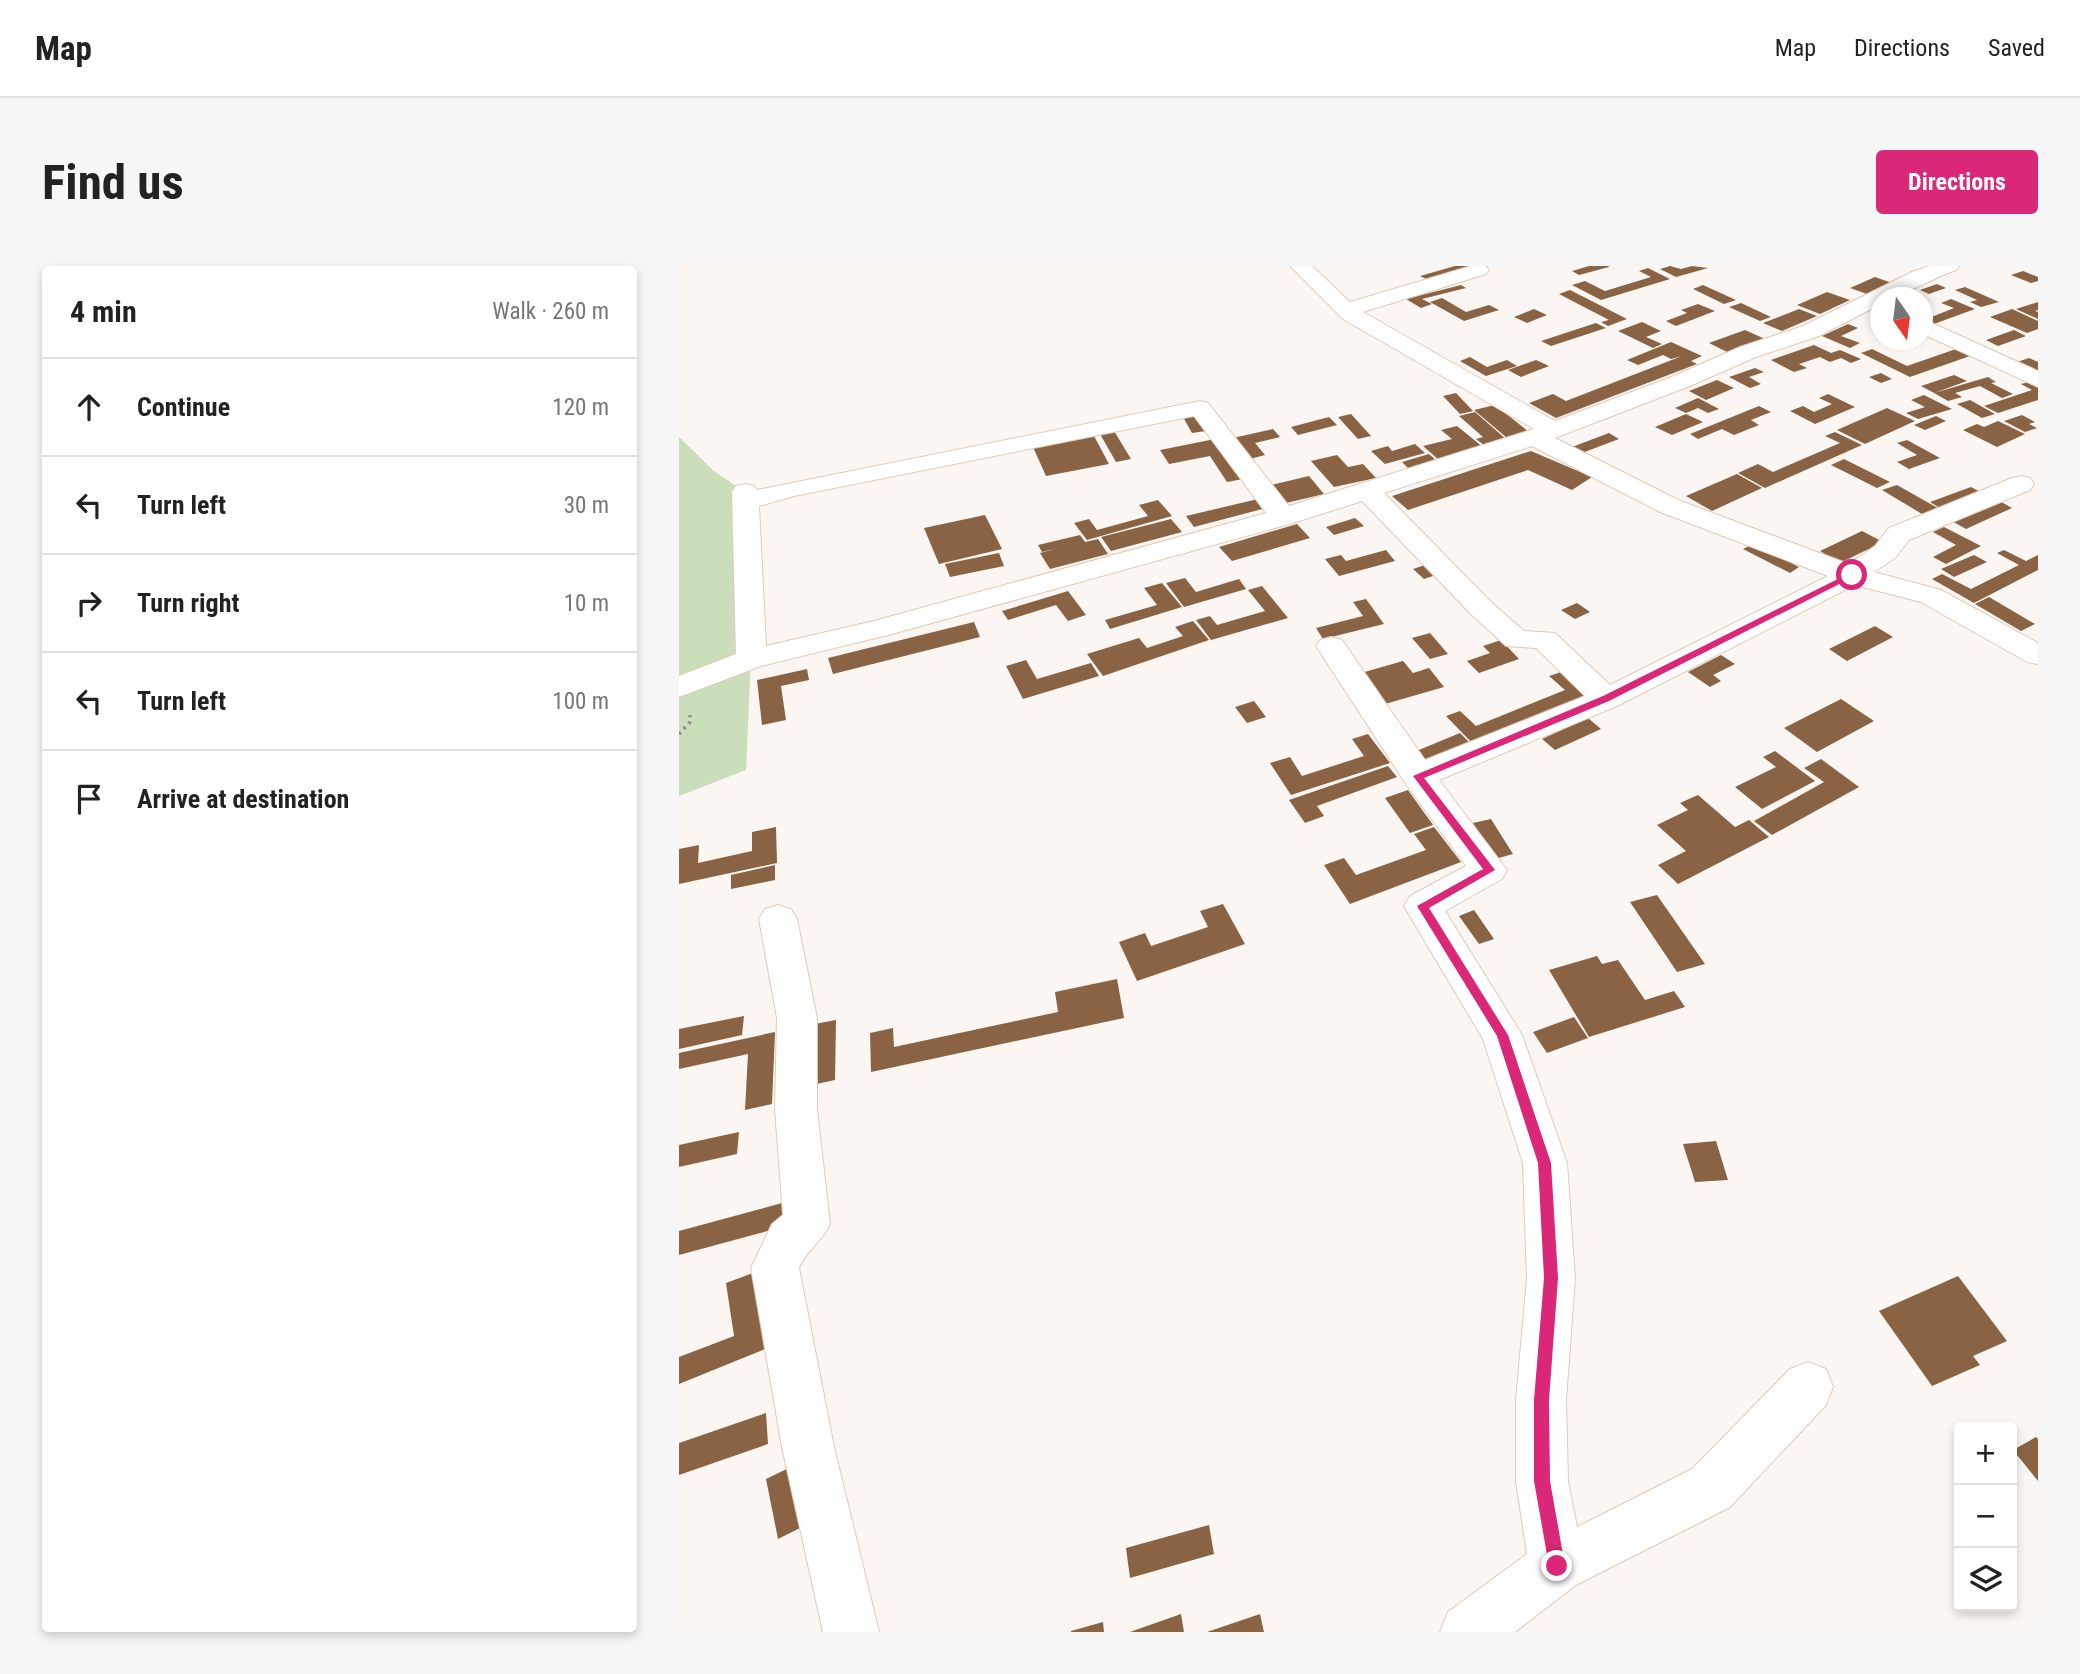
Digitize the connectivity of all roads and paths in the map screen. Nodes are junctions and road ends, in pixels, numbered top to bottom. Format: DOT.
graph roads {
  1 [pos="1300,266"];
  2 [pos="1948,266"];
  3 [pos="1479,270"];
  4 [pos="1902,287"];
  5 [pos="1870,307"];
  6 [pos="1346,310"];
  7 [pos="1933,331"];
  8 [pos="2038,380"];
  9 [pos="1543,433"];
  10 [pos="2021,485"];
  11 [pos="1366,490"];
  12 [pos="1283,517"];
  13 [pos="1852,575"];
  14 [pos="1331,646"];
  15 [pos="2038,655"];
  16 [pos="751,659"];
  17 [pos="679,687"];
  18 [pos="1606,698"];
  19 [pos="1418,776"];
  20 [pos="778,919"];
  21 [pos="1808,1387"];
  22 [pos="1557,1566"];
  23 [pos="851,1632"];
  24 [pos="1468,1632"];
  1 -- 6 [label="street"];
  2 -- 4 [label="street"];
  3 -- 6 [label="street"];
  5 -- 9 [label="street"];
  6 -- 9 [label="street"];
  7 -- 8 [label="street"];
  9 -- 11 [label="street"];
  9 -- 13 [label="street"];
  10 -- 13 [label="street"];
  11 -- 12 [label="street"];
  11 -- 18 [label="street"];
  12 -- 16 [label="street"];
  12 -- 16 [label="street"];
  13 -- 15 [label="street"];
  13 -- 18 [label="street"];
  14 -- 19 [label="street"];
  16 -- 17 [label="street"];
  18 -- 19 [label="street"];
  19 -- 22 [label="street"];
  20 -- 23 [label="street"];
  21 -- 22 [label="street"];
  22 -- 24 [label="street"];
}
